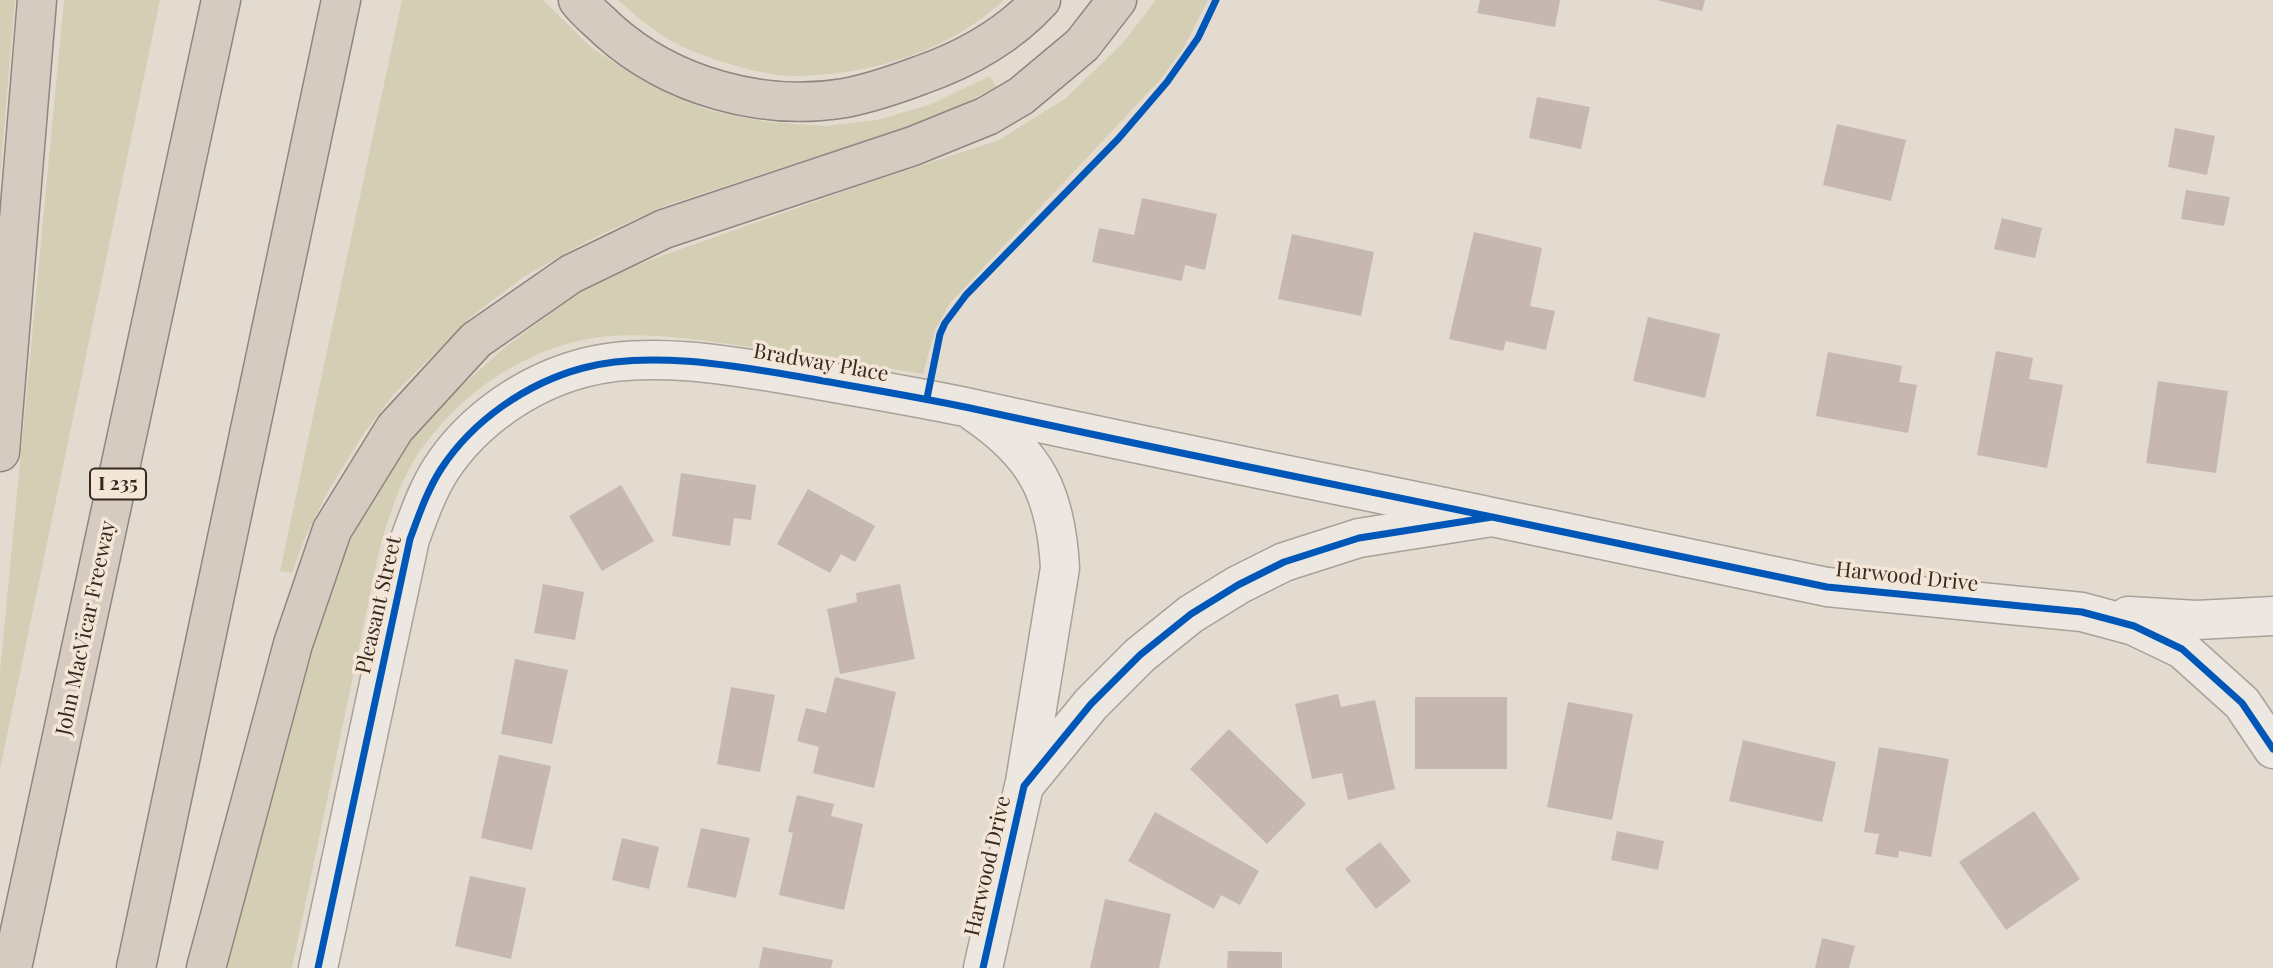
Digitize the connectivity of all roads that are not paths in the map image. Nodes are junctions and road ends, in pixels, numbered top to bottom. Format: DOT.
graph roads {
  1 [pos="37,0"];
  2 [pos="221,0"];
  3 [pos="341,0"];
  4 [pos="578,0"];
  5 [pos="1041,0"];
  6 [pos="1117,0"];
  7 [pos="666,361"];
  8 [pos="969,408"];
  9 [pos="0,452"];
  10 [pos="1492,517"];
  11 [pos="2082,612"];
  12 [pos="2273,616"];
  13 [pos="2273,749"];
  14 [pos="1024,786"];
  15 [pos="12,968"];
  16 [pos="136,968"];
  17 [pos="206,968"];
  18 [pos="318,968"];
  19 [pos="983,968"];
  1 -- 9 [label="highway"];
  2 -- 15 [label="highway, John MacVicar Freeway / I 235"];
  3 -- 16 [label="highway"];
  4 -- 5 [label="highway"];
  6 -- 17 [label="highway"];
  7 -- 8 [label="street, Bradway Place"];
  7 -- 18 [label="street, Pleasant Street"];
  8 -- 10 [label="street, Harwood Drive"];
  8 -- 14 [label="street, Harwood Drive"];
  10 -- 11 [label="street, Harwood Drive"];
  10 -- 14 [label="street, Harwood Drive"];
  11 -- 12 [label="street, Harwood Drive"];
  11 -- 13 [label="street, Harwood Drive"];
  14 -- 19 [label="street, Harwood Drive"];
}
